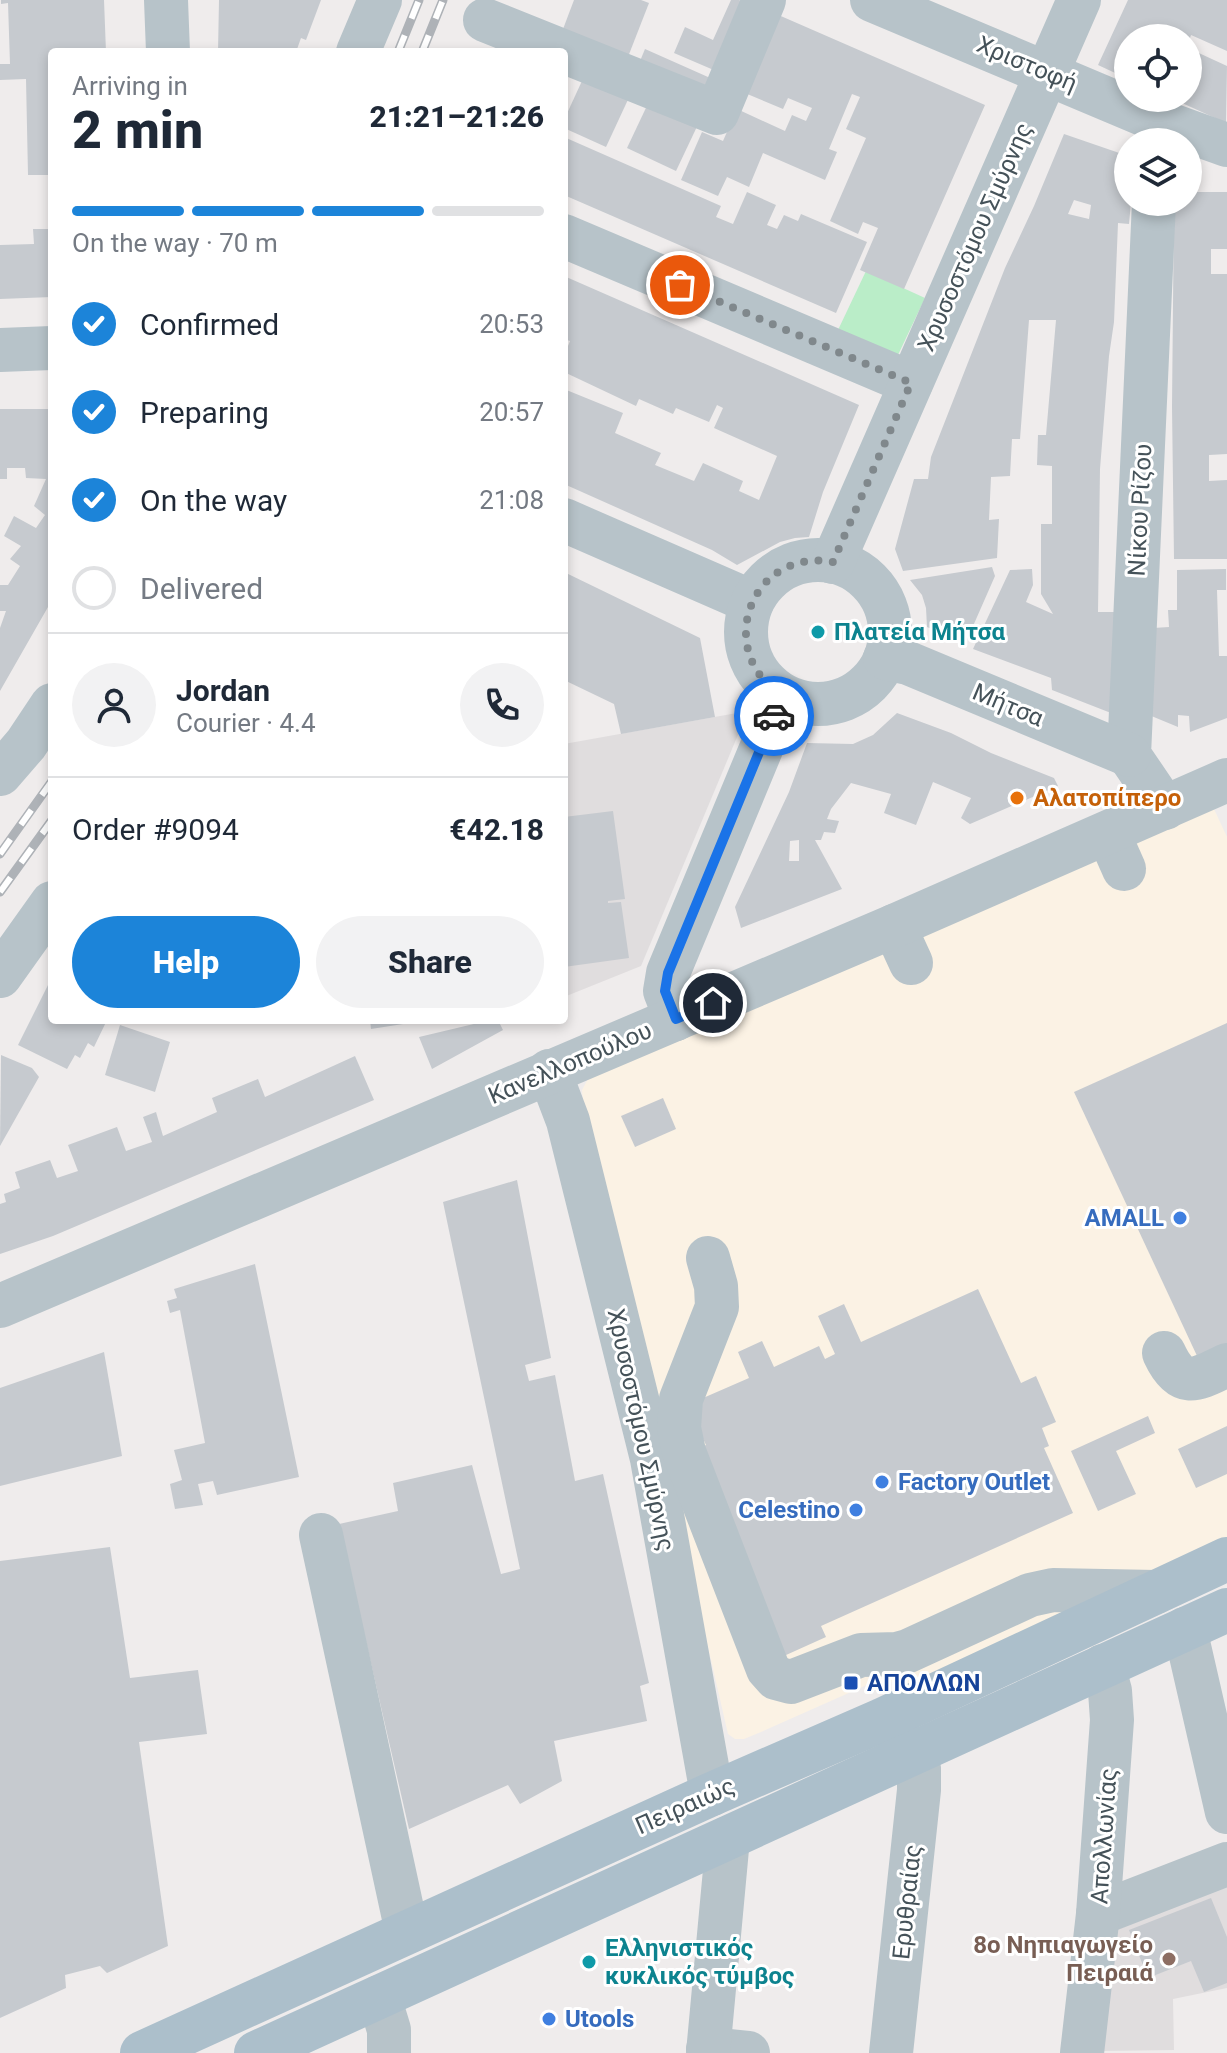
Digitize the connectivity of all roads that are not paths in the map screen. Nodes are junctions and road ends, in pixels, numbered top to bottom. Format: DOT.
graph roads {
  1 [pos="166,0"];
  2 [pos="380,0"];
  3 [pos="764,0"];
  4 [pos="1079,0"];
  5 [pos="898,5"];
  6 [pos="483,24"];
  7 [pos="168,48"];
  8 [pos="360,48"];
  9 [pos="546,48"];
  10 [pos="568,56"];
  11 [pos="1047,72"];
  12 [pos="1151,128"];
  13 [pos="1202,140"];
  14 [pos="1227,145"];
  15 [pos="1153,216"];
  16 [pos="568,238"];
  17 [pos="48,348"];
  18 [pos="0,350"];
  19 [pos="911,383"];
  20 [pos="568,522"];
  21 [pos="833,562"];
  22 [pos="752,602"];
  23 [pos="885,658"];
  24 [pos="783,696"];
  25 [pos="48,711"];
  26 [pos="1129,755"];
  27 [pos="0,774"];
  28 [pos="1227,780"];
  29 [pos="1165,808"];
  30 [pos="48,909"];
  31 [pos="0,976"];
  32 [pos="676,1019"];
  33 [pos="549,1071"];
  34 [pos="708,1258"];
  35 [pos="0,1306"];
  36 [pos="1164,1353"];
  37 [pos="1227,1365"];
  38 [pos="321,1535"];
  39 [pos="1227,1559"];
  40 [pos="1156,1592"];
  41 [pos="1227,1610"];
  42 [pos="1185,1629"];
  43 [pos="1103,1666"];
  44 [pos="915,1752"];
  45 [pos="712,1794"];
  46 [pos="1227,1812"];
  47 [pos="728,1838"];
  48 [pos="1227,1864"];
  49 [pos="1098,1914"];
  50 [pos="407,1932"];
  51 [pos="379,1997"];
  52 [pos="721,2052"];
  53 [pos="142,2053"];
  54 [pos="256,2053"];
  55 [pos="389,2053"];
  56 [pos="891,2053"];
  57 [pos="1082,2053"];
  1 -- 7 [label="street"];
  2 -- 8 [label="street"];
  3 -- 10 [label="street"];
  4 -- 11 [label="street, Χρυσοστόμου Σμύρνης"];
  5 -- 11 [label="street, Χριστοφή"];
  6 -- 9 [label="street"];
  11 -- 12 [label="street, Χριστοφή"];
  11 -- 19 [label="street, Χρυσοστόμου Σμύρνης"];
  13 -- 14 [label="street, Χριστοφή"];
  15 -- 26 [label="street, Νίκου Ρίζου"];
  16 -- 19 [label="street"];
  17 -- 18 [label="street"];
  19 -- 21 [label="street, Χρυσοστόμου Σμύρνης"];
  20 -- 22 [label="street"];
  21 -- 22 [label="street"];
  21 -- 23 [label="street"];
  22 -- 24 [label="street"];
  23 -- 24 [label="street"];
  23 -- 26 [label="street, Μήτσα"];
  24 -- 32 [label="street"];
  25 -- 27 [label="street"];
  26 -- 29 [label="street"];
  28 -- 29 [label="street, Κανελλοπούλου"];
  29 -- 32 [label="street, Κανελλοπούλου"];
  30 -- 31 [label="street"];
  32 -- 33 [label="street, Κανελλοπούλου"];
  33 -- 35 [label="street, Κανελλοπούλου"];
  33 -- 45 [label="street, Χρυσοστόμου Σμύρνης"];
  34 -- 40 [label="street"];
  36 -- 37 [label="street"];
  38 -- 50 [label="street"];
  39 -- 40 [label="main road, Πειραιώς"];
  40 -- 45 [label="main road, Πειραιώς"];
  41 -- 42 [label="main road, Πειραιώς"];
  42 -- 43 [label="main road, Πειραιώς"];
  42 -- 46 [label="street"];
  43 -- 44 [label="main road, Πειραιώς"];
  43 -- 49 [label="street, Απολλωνίας"];
  44 -- 47 [label="main road, Πειραιώς"];
  44 -- 56 [label="street, Ερυθραίας"];
  45 -- 50 [label="main road, Πειραιώς"];
  47 -- 51 [label="main road, Πειραιώς"];
  47 -- 52 [label="street"];
  48 -- 49 [label="street"];
  49 -- 57 [label="street, Απολλωνίας"];
  50 -- 53 [label="main road, Πειραιώς"];
  51 -- 54 [label="main road, Πειραιώς"];
  51 -- 55 [label="street"];
}
